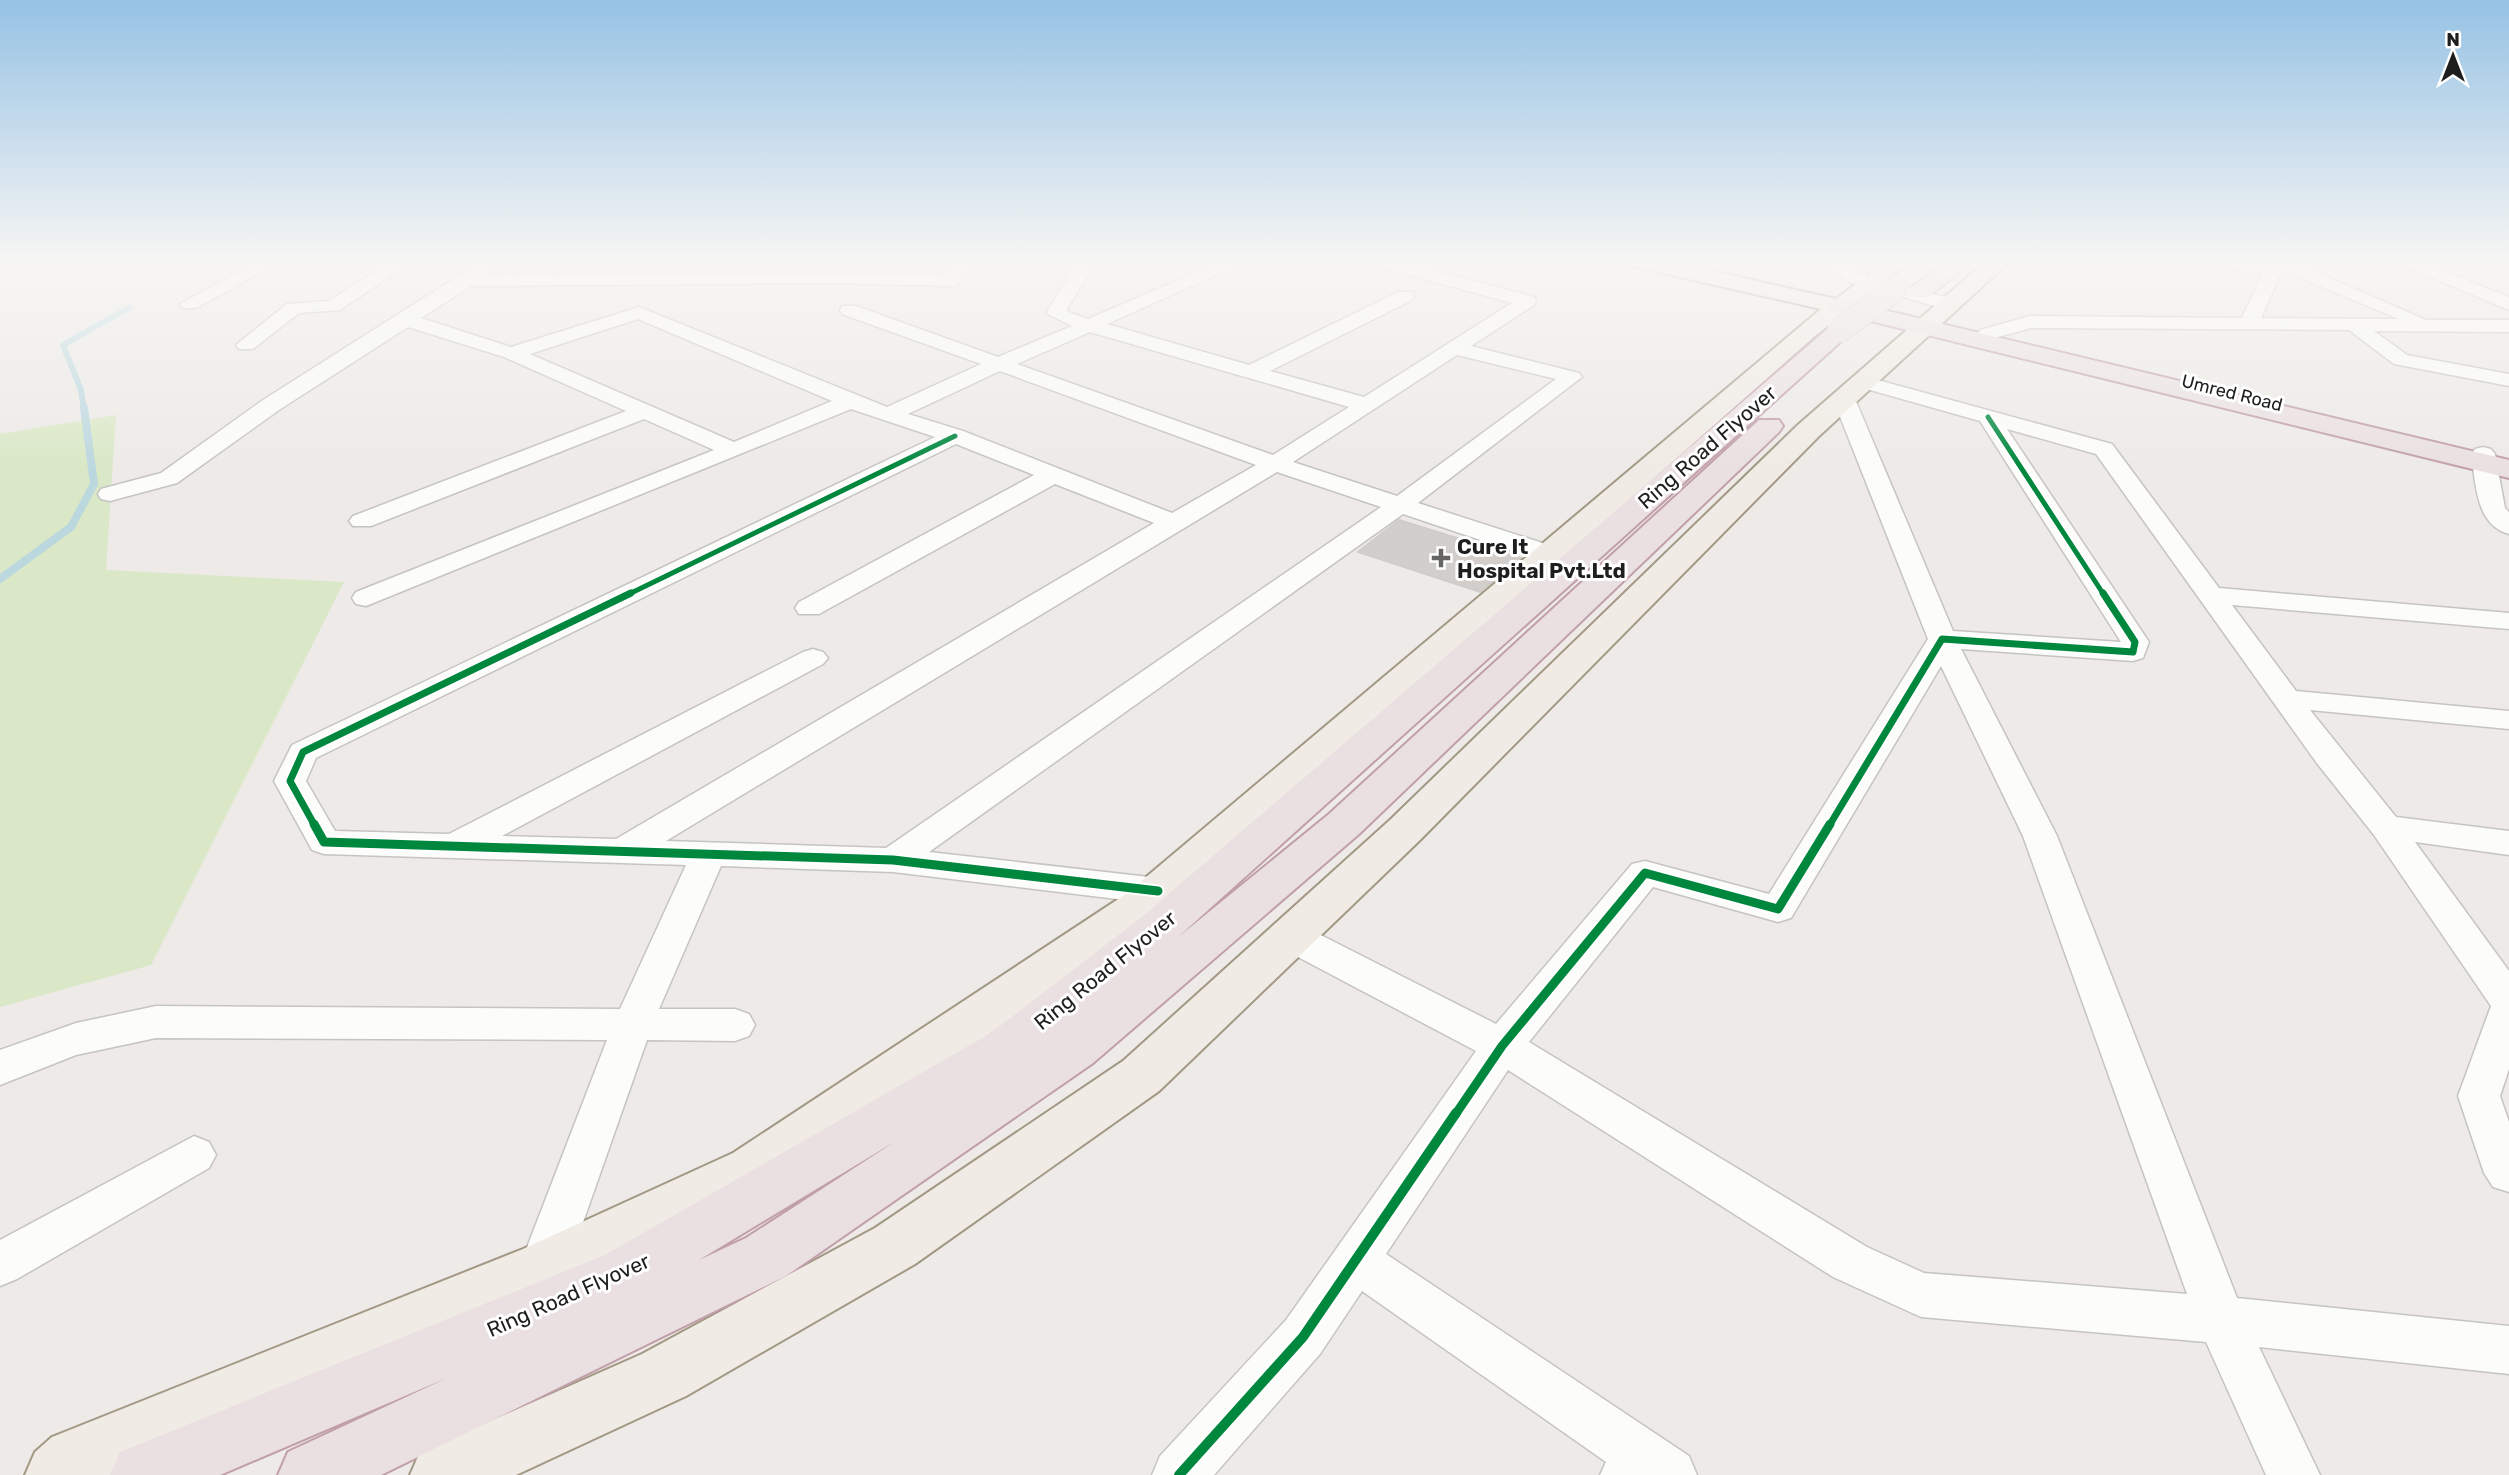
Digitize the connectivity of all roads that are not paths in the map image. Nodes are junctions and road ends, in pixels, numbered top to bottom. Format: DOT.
graph roads {
  1 [pos="266,330"];
  2 [pos="390,330"];
  3 [pos="437,330"];
  4 [pos="585,330"];
  5 [pos="680,330"];
  6 [pos="904,330"];
  7 [pos="1077,330"];
  8 [pos="1106,330"];
  9 [pos="1336,330"];
  10 [pos="1482,330"];
  11 [pos="1842,330"];
  12 [pos="1846,330"];
  13 [pos="1850,330"];
  14 [pos="1870,330"];
  15 [pos="1973,330"];
  16 [pos="1986,330"];
  17 [pos="2002,330"];
  18 [pos="2360,330"];
  19 [pos="1987,334"];
  20 [pos="246,345"];
  21 [pos="1454,348"];
  22 [pos="511,353"];
  23 [pos="999,364"];
  24 [pos="1255,370"];
  25 [pos="2509,380"];
  26 [pos="1853,390"];
  27 [pos="851,401"];
  28 [pos="1367,405"];
  29 [pos="643,412"];
  30 [pos="888,415"];
  31 [pos="1987,417"];
  32 [pos="955,436"];
  33 [pos="734,450"];
  34 [pos="2496,462"];
  35 [pos="1275,464"];
  36 [pos="1053,475"];
  37 [pos="110,494"];
  38 [pos="1400,505"];
  39 [pos="362,521"];
  40 [pos="1174,522"];
  41 [pos="2509,526"];
  42 [pos="1549,554"];
  43 [pos="2210,595"];
  44 [pos="366,597"];
  45 [pos="809,608"];
  46 [pos="2509,621"];
  47 [pos="1942,639"];
  48 [pos="813,658"];
  49 [pos="2286,699"];
  50 [pos="2509,720"];
  51 [pos="2386,827"];
  52 [pos="2509,843"];
  53 [pos="452,847"];
  54 [pos="620,853"];
  55 [pos="708,855"];
  56 [pos="893,860"];
  57 [pos="1158,891"];
  58 [pos="1292,937"];
  59 [pos="2509,1000"];
  60 [pos="2509,1009"];
  61 [pos="735,1025"];
  62 [pos="632,1026"];
  63 [pos="1502,1046"];
  64 [pos="0,1069"];
  65 [pos="194,1155"];
  66 [pos="2509,1172"];
  67 [pos="1356,1260"];
  68 [pos="0,1264"];
  69 [pos="543,1268"];
  70 [pos="2221,1320"];
  71 [pos="2509,1350"];
  72 [pos="560,1425"];
  73 [pos="1646,1468"];
  74 [pos="58,1475"];
  75 [pos="143,1475"];
  76 [pos="311,1475"];
  77 [pos="443,1475"];
  78 [pos="522,1475"];
  79 [pos="1179,1475"];
  80 [pos="2293,1475"];
  1 -- 20 [label="street"];
  2 -- 37 [label="street"];
  3 -- 22 [label="street"];
  4 -- 22 [label="street"];
  5 -- 27 [label="street"];
  6 -- 23 [label="street"];
  7 -- 23 [label="street"];
  8 -- 24 [label="street"];
  9 -- 24 [label="street"];
  10 -- 21 [label="street"];
  11 -- 42 [label="main road"];
  12 -- 75 [label="highway, Ring Road Flyover"];
  13 -- 76 [label="highway, Ring Road Flyover"];
  14 -- 26 [label="main road"];
  15 -- 19 [label="highway, Umred Road"];
  16 -- 34 [label="highway"];
  17 -- 19 [label="street"];
  18 -- 25 [label="street"];
  19 -- 34 [label="highway, Umred Road"];
  21 -- 28 [label="street"];
  21 -- 38 [label="street"];
  22 -- 29 [label="street"];
  23 -- 30 [label="street"];
  23 -- 35 [label="street"];
  24 -- 28 [label="street"];
  26 -- 31 [label="street"];
  26 -- 47 [label="street"];
  26 -- 58 [label="main road"];
  27 -- 30 [label="street"];
  27 -- 33 [label="street"];
  28 -- 35 [label="street"];
  29 -- 33 [label="street"];
  29 -- 39 [label="street"];
  30 -- 32 [label="street"];
  31 -- 43 [label="street"];
  31 -- 47 [label="street"];
  32 -- 36 [label="street"];
  32 -- 53 [label="street"];
  33 -- 44 [label="street"];
  34 -- 41 [label="street"];
  35 -- 38 [label="street"];
  35 -- 40 [label="street"];
  36 -- 40 [label="street"];
  36 -- 45 [label="street"];
  38 -- 42 [label="street"];
  38 -- 56 [label="street"];
  40 -- 54 [label="street"];
  42 -- 57 [label="main road"];
  43 -- 46 [label="street"];
  43 -- 49 [label="street"];
  47 -- 63 [label="street"];
  47 -- 70 [label="street"];
  48 -- 53 [label="street"];
  49 -- 50 [label="street"];
  49 -- 51 [label="street"];
  51 -- 52 [label="street"];
  51 -- 59 [label="street"];
  53 -- 54 [label="street"];
  54 -- 55 [label="street"];
  55 -- 56 [label="street"];
  55 -- 62 [label="street"];
  56 -- 57 [label="street"];
  57 -- 69 [label="main road"];
  58 -- 63 [label="street"];
  58 -- 72 [label="main road"];
  60 -- 66 [label="street"];
  61 -- 62 [label="street"];
  62 -- 64 [label="street"];
  62 -- 69 [label="street"];
  63 -- 67 [label="street"];
  63 -- 70 [label="street"];
  65 -- 68 [label="street"];
  67 -- 73 [label="street"];
  67 -- 79 [label="street"];
  69 -- 74 [label="main road"];
  70 -- 71 [label="street"];
  70 -- 80 [label="street"];
  72 -- 77 [label="main road"];
  72 -- 78 [label="street"];
}
